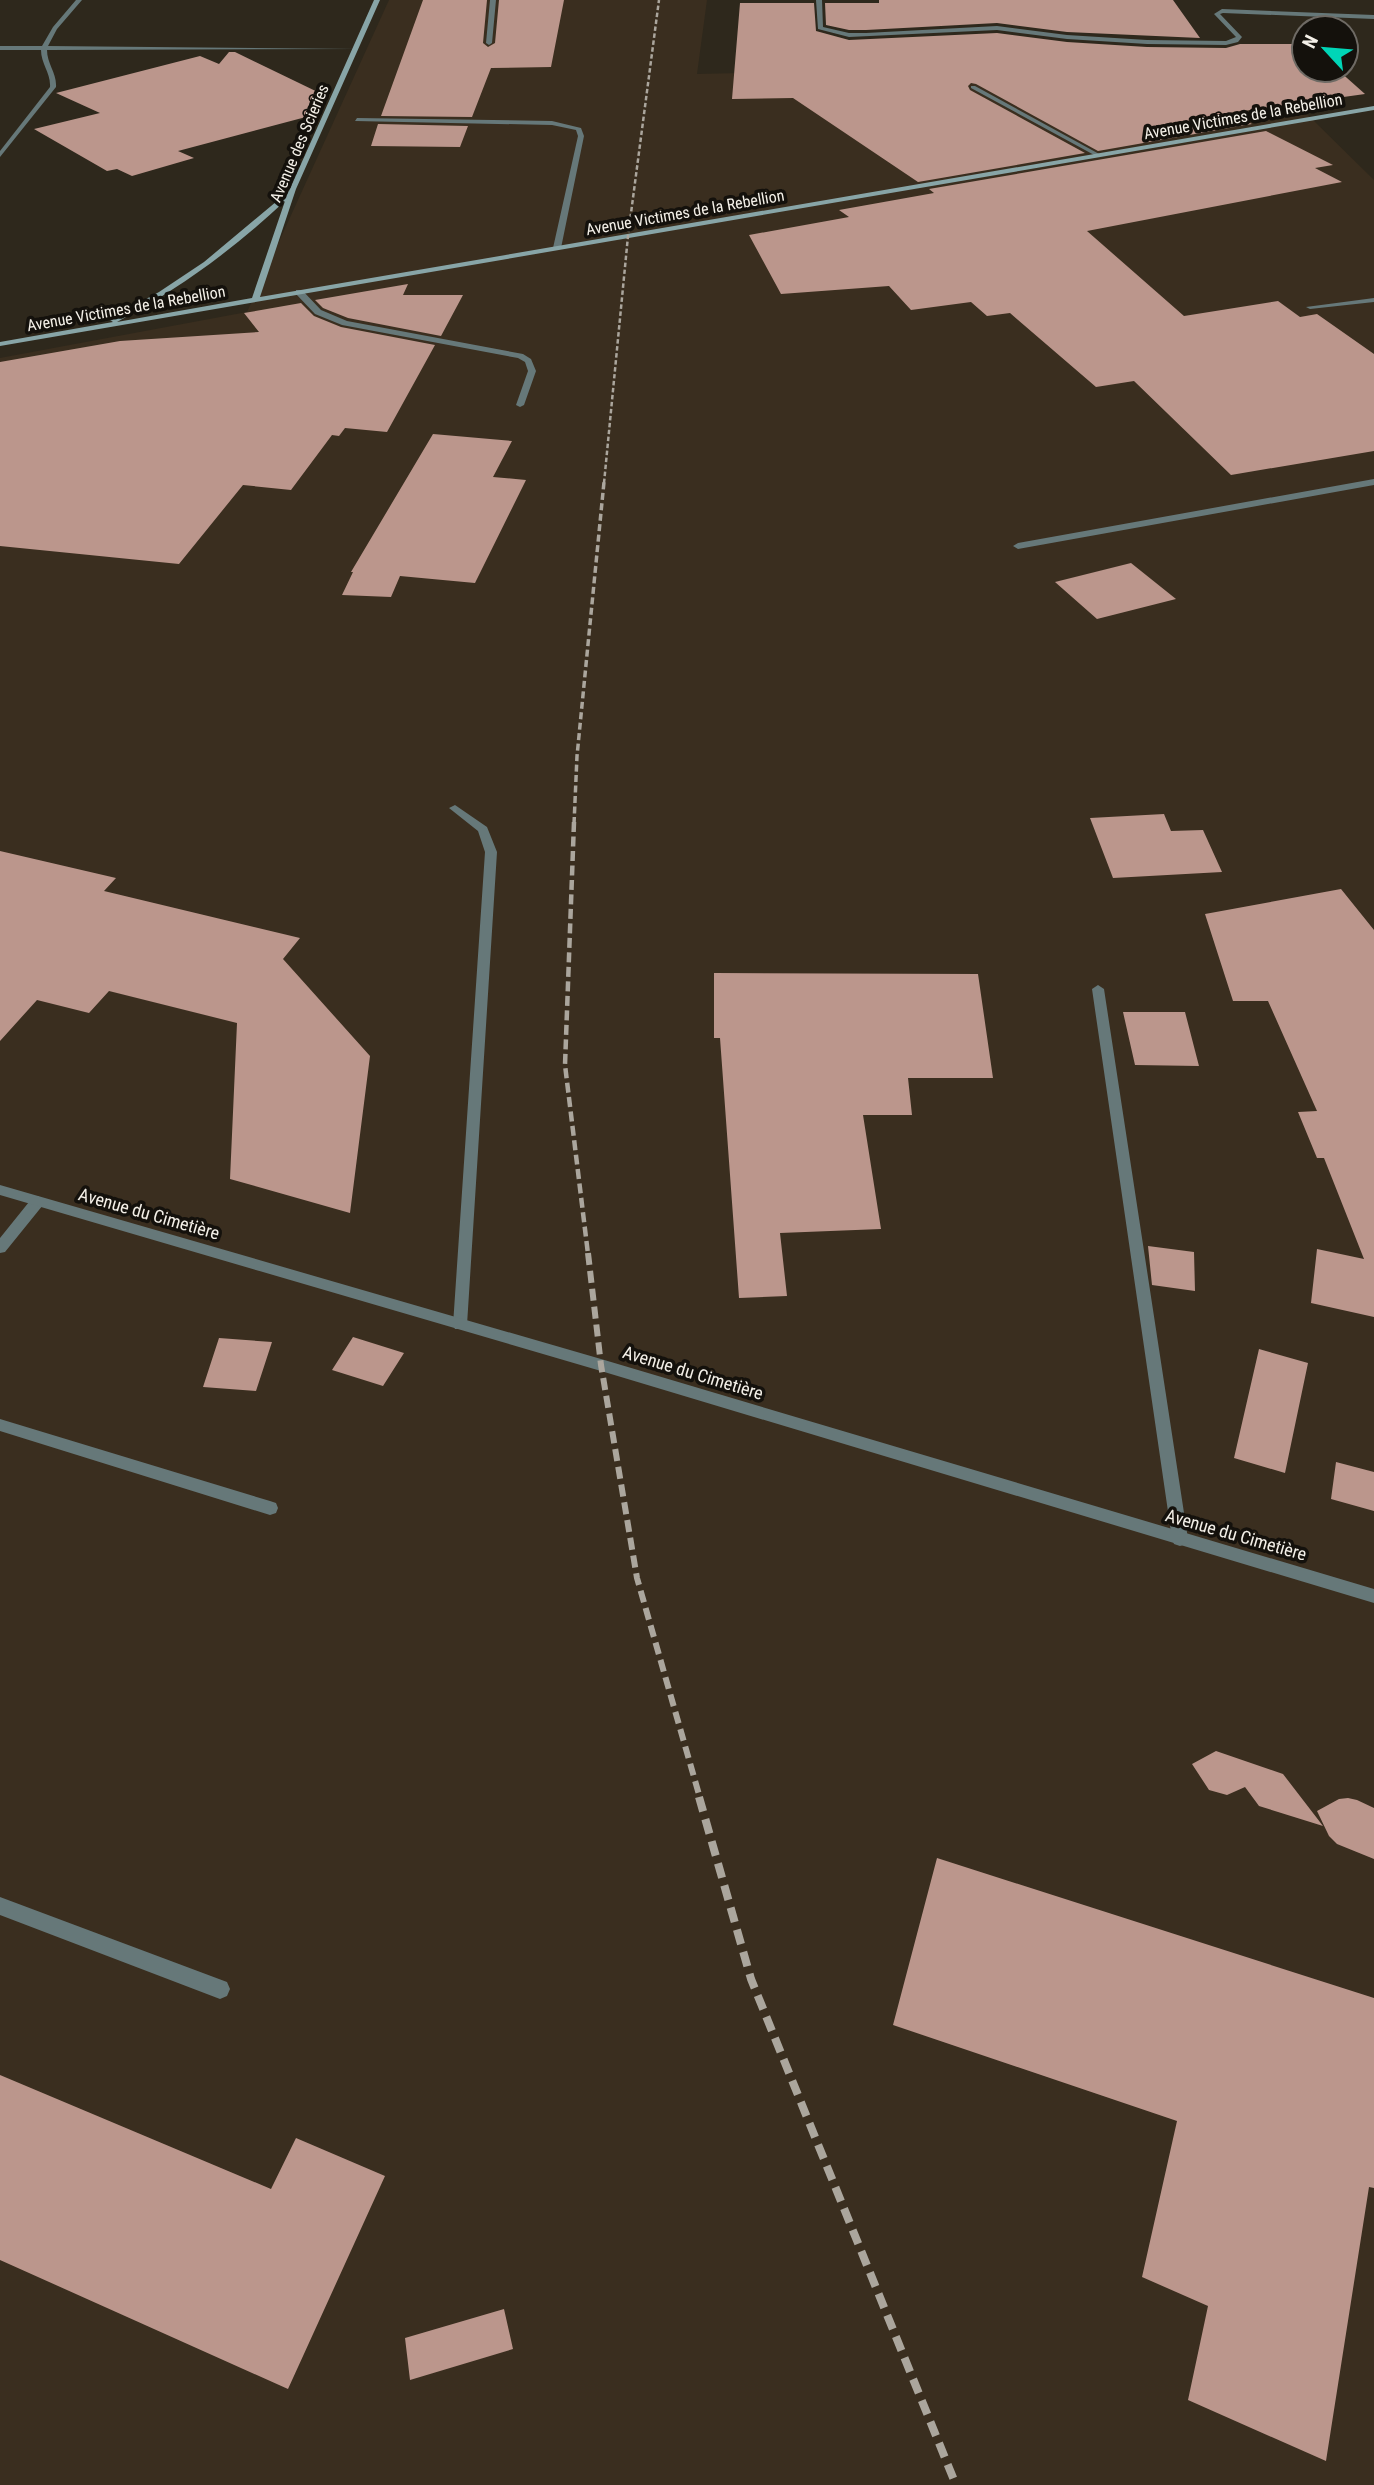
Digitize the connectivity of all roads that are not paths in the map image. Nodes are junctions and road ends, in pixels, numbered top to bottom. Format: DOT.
graph roads {
  1 [pos="79,0"];
  2 [pos="377,0"];
  3 [pos="493,0"];
  4 [pos="819,0"];
  5 [pos="1213,0"];
  6 [pos="1222,11"];
  7 [pos="1374,17"];
  8 [pos="489,43"];
  9 [pos="0,48"];
  10 [pos="44,48"];
  11 [pos="354,49"];
  12 [pos="973,86"];
  13 [pos="1374,108"];
  14 [pos="357,120"];
  15 [pos="0,155"];
  16 [pos="1098,155"];
  17 [pos="293,189"];
  18 [pos="557,248"];
  19 [pos="299,292"];
  20 [pos="255,300"];
  21 [pos="1374,300"];
  22 [pos="1310,307"];
  23 [pos="97,328"];
  24 [pos="0,344"];
  25 [pos="520,405"];
  26 [pos="1374,482"];
  27 [pos="1018,546"];
  28 [pos="455,808"];
  29 [pos="1098,989"];
  30 [pos="0,1190"];
  31 [pos="38,1201"];
  32 [pos="0,1248"];
  33 [pos="460,1325"];
  34 [pos="0,1425"];
  35 [pos="270,1508"];
  36 [pos="1180,1539"];
  37 [pos="1374,1596"];
  38 [pos="0,1906"];
  39 [pos="220,1989"];
  1 -- 10 [label="street"];
  2 -- 11 [label="street, Avenue des Scieries"];
  3 -- 8 [label="street"];
  4 -- 6 [label="street"];
  5 -- 6 [label="street"];
  6 -- 7 [label="street"];
  9 -- 10 [label="street"];
  10 -- 11 [label="street"];
  10 -- 15 [label="street"];
  11 -- 17 [label="street, Avenue des Scieries"];
  12 -- 16 [label="street"];
  13 -- 16 [label="street, Avenue Victimes de la Rebellion"];
  14 -- 18 [label="street"];
  16 -- 18 [label="street, Avenue Victimes de la Rebellion"];
  17 -- 20 [label="street, Avenue des Scieries"];
  17 -- 23 [label="street"];
  18 -- 19 [label="street, Avenue Victimes de la Rebellion"];
  19 -- 20 [label="street, Avenue Victimes de la Rebellion"];
  19 -- 25 [label="street"];
  20 -- 23 [label="street, Avenue Victimes de la Rebellion"];
  21 -- 22 [label="street"];
  23 -- 24 [label="street, Avenue Victimes de la Rebellion"];
  26 -- 27 [label="street"];
  28 -- 33 [label="street"];
  29 -- 36 [label="street"];
  30 -- 31 [label="street, Avenue du Cimetière"];
  31 -- 32 [label="street"];
  31 -- 33 [label="street, Avenue du Cimetière"];
  33 -- 36 [label="street, Avenue du Cimetière"];
  34 -- 35 [label="street"];
  36 -- 37 [label="street, Avenue du Cimetière"];
  38 -- 39 [label="street"];
}
